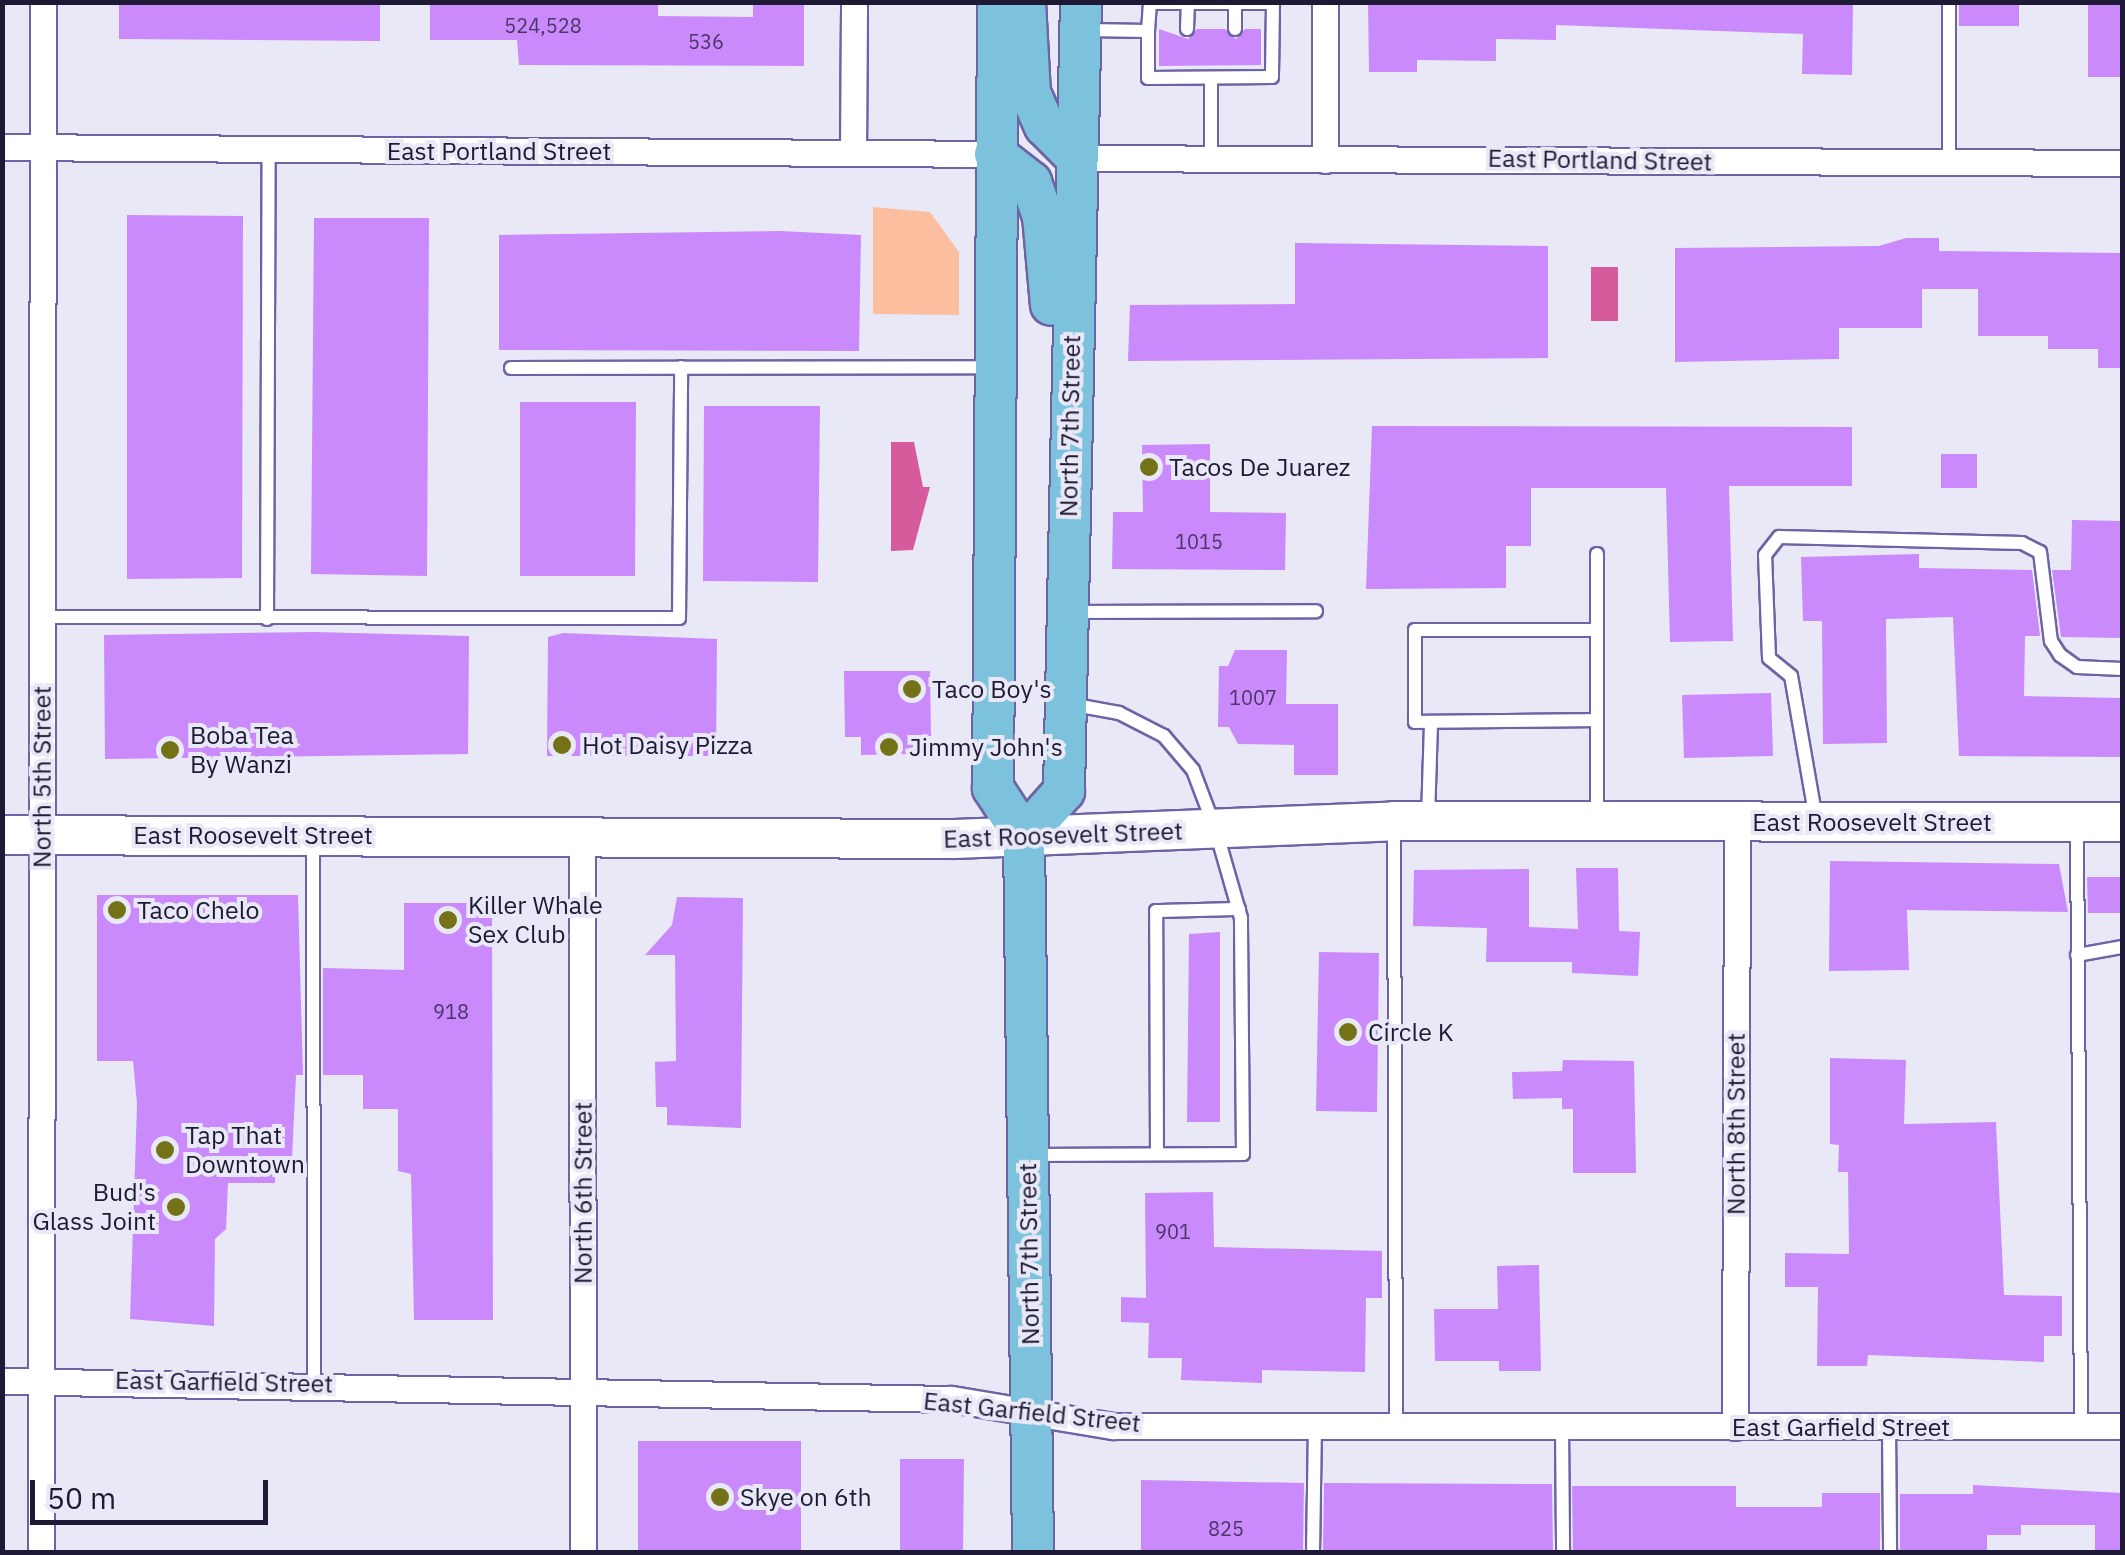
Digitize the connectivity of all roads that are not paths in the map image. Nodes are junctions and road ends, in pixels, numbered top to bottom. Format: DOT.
graph roads {
  1 [pos="43,2"];
  2 [pos="854,2"];
  3 [pos="998,2"];
  4 [pos="1026,2"];
  5 [pos="1326,2"];
  6 [pos="1949,2"];
  7 [pos="1188,3"];
  8 [pos="1236,3"];
  9 [pos="1080,16"];
  10 [pos="1236,28"];
  11 [pos="1188,29"];
  12 [pos="1148,31"];
  13 [pos="1211,79"];
  14 [pos="2,147"];
  15 [pos="42,147"];
  16 [pos="269,149"];
  17 [pos="853,153"];
  18 [pos="994,154"];
  19 [pos="1077,158"];
  20 [pos="1211,160"];
  21 [pos="1325,160"];
  22 [pos="1949,162"];
  23 [pos="2122,163"];
  24 [pos="1071,360"];
  25 [pos="993,367"];
  26 [pos="511,368"];
  27 [pos="681,368"];
  28 [pos="1597,554"];
  29 [pos="1316,611"];
  30 [pos="1066,612"];
  31 [pos="42,617"];
  32 [pos="268,618"];
  33 [pos="1597,630"];
  34 [pos="2122,670"];
  35 [pos="1065,704"];
  36 [pos="1597,720"];
  37 [pos="1431,722"];
  38 [pos="1410,821"];
  39 [pos="1598,821"];
  40 [pos="1736,821"];
  41 [pos="1816,821"];
  42 [pos="2076,822"];
  43 [pos="2122,822"];
  44 [pos="1216,831"];
  45 [pos="582,834"];
  46 [pos="2,835"];
  47 [pos="313,835"];
  48 [pos="42,836"];
  49 [pos="1024,836"];
  50 [pos="1238,908"];
  51 [pos="2122,948"];
  52 [pos="2077,955"];
  53 [pos="1158,1154"];
  54 [pos="1028,1155"];
  55 [pos="2,1381"];
  56 [pos="42,1381"];
  57 [pos="314,1383"];
  58 [pos="583,1391"];
  59 [pos="1030,1408"];
  60 [pos="1315,1426"];
  61 [pos="1396,1426"];
  62 [pos="1562,1426"];
  63 [pos="1735,1426"];
  64 [pos="2080,1426"];
  65 [pos="2122,1426"];
  66 [pos="1888,1427"];
  67 [pos="41,1552"];
  68 [pos="583,1552"];
  69 [pos="1033,1552"];
  70 [pos="1313,1552"];
  71 [pos="1563,1552"];
  72 [pos="1890,1552"];
  1 -- 15 [label="street, North 5th Street"];
  2 -- 17 [label="street"];
  3 -- 18 [label="main road"];
  4 -- 19 [label="main road"];
  5 -- 21 [label="street"];
  6 -- 22 [label="lane"];
  7 -- 8 [label="lane"];
  7 -- 11 [label="lane"];
  7 -- 12 [label="lane"];
  8 -- 10 [label="lane"];
  8 -- 13 [label="lane"];
  9 -- 12 [label="lane"];
  9 -- 19 [label="main road, North 7th Street"];
  12 -- 13 [label="lane"];
  13 -- 20 [label="lane"];
  14 -- 15 [label="street, East Portland Street"];
  15 -- 16 [label="street, East Portland Street"];
  15 -- 31 [label="street, North 5th Street"];
  16 -- 17 [label="street, East Portland Street"];
  16 -- 32 [label="lane"];
  17 -- 18 [label="street, East Portland Street"];
  18 -- 24 [label="main road"];
  18 -- 25 [label="main road"];
  19 -- 20 [label="street, East Portland Street"];
  19 -- 24 [label="main road, North 7th Street"];
  20 -- 21 [label="street, East Portland Street"];
  21 -- 22 [label="street, East Portland Street"];
  22 -- 23 [label="street, East Portland Street"];
  24 -- 30 [label="main road, North 7th Street"];
  25 -- 27 [label="lane"];
  25 -- 49 [label="main road"];
  26 -- 27 [label="lane"];
  27 -- 32 [label="lane"];
  28 -- 33 [label="lane"];
  29 -- 30 [label="lane"];
  30 -- 35 [label="main road, North 7th Street"];
  31 -- 32 [label="lane"];
  31 -- 48 [label="street, North 5th Street"];
  33 -- 36 [label="lane"];
  33 -- 37 [label="lane"];
  34 -- 41 [label="lane"];
  35 -- 44 [label="lane"];
  35 -- 49 [label="main road, North 7th Street"];
  36 -- 37 [label="lane"];
  36 -- 39 [label="lane"];
  37 -- 38 [label="lane"];
  38 -- 39 [label="street, East Roosevelt Street"];
  38 -- 44 [label="street, East Roosevelt Street"];
  38 -- 61 [label="lane"];
  39 -- 40 [label="street, East Roosevelt Street"];
  40 -- 41 [label="street, East Roosevelt Street"];
  40 -- 63 [label="street, North 8th Street"];
  41 -- 42 [label="street, East Roosevelt Street"];
  42 -- 43 [label="street, East Roosevelt Street"];
  42 -- 52 [label="lane"];
  44 -- 49 [label="street, East Roosevelt Street"];
  44 -- 50 [label="lane"];
  45 -- 47 [label="street, East Roosevelt Street"];
  45 -- 49 [label="street, East Roosevelt Street"];
  45 -- 58 [label="street, North 6th Street"];
  46 -- 48 [label="street, East Roosevelt Street"];
  47 -- 48 [label="street, East Roosevelt Street"];
  47 -- 57 [label="lane"];
  48 -- 56 [label="street, North 5th Street"];
  49 -- 54 [label="main road, North 7th Street"];
  50 -- 53 [label="lane"];
  50 -- 53 [label="lane"];
  51 -- 52 [label="lane"];
  52 -- 64 [label="lane"];
  53 -- 54 [label="lane"];
  54 -- 59 [label="main road, North 7th Street"];
  55 -- 56 [label="street, East Garfield Street"];
  56 -- 57 [label="street, East Garfield Street"];
  56 -- 67 [label="street, North 5th Street"];
  57 -- 58 [label="street, East Garfield Street"];
  58 -- 59 [label="street, East Garfield Street"];
  58 -- 68 [label="street, North 6th Street"];
  59 -- 60 [label="street, East Garfield Street"];
  59 -- 69 [label="main road, North 7th Street"];
  60 -- 61 [label="street, East Garfield Street"];
  60 -- 70 [label="lane"];
  61 -- 62 [label="street, East Garfield Street"];
  62 -- 63 [label="street, East Garfield Street"];
  62 -- 71 [label="lane"];
  63 -- 66 [label="street, East Garfield Street"];
  64 -- 65 [label="street, East Garfield Street"];
  64 -- 66 [label="street, East Garfield Street"];
  66 -- 72 [label="lane"];
}
